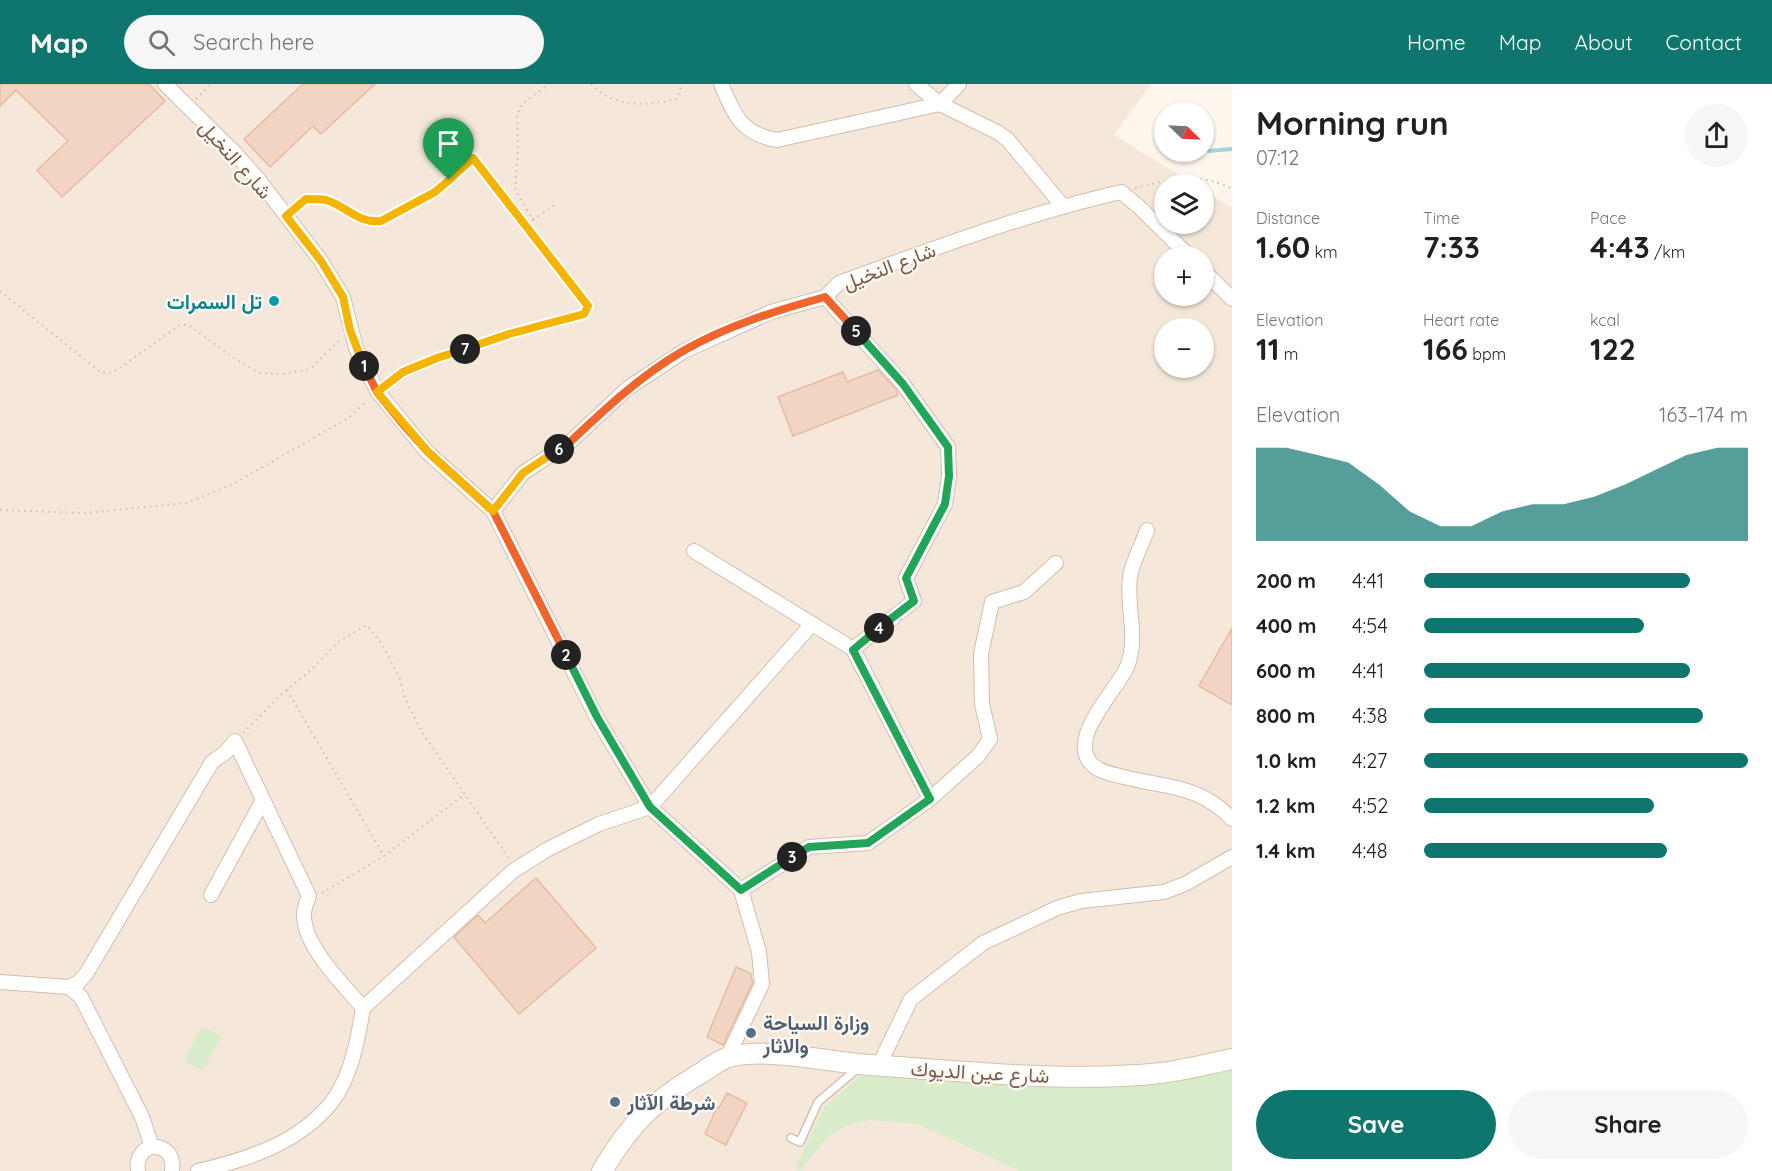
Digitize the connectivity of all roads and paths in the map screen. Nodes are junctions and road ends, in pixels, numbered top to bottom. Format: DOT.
graph roads {
  1 [pos="165,84"];
  2 [pos="211,84"];
  3 [pos="549,84"];
  4 [pos="591,84"];
  5 [pos="682,84"];
  6 [pos="721,84"];
  7 [pos="916,84"];
  8 [pos="959,84"];
  9 [pos="940,104"];
  10 [pos="188,107"];
  11 [pos="1232,189"];
  12 [pos="1121,192"];
  13 [pos="555,205"];
  14 [pos="1062,205"];
  15 [pos="286,216"];
  16 [pos="533,220"];
  17 [pos="530,232"];
  18 [pos="1179,246"];
  19 [pos="1214,281"];
  20 [pos="0,291"];
  21 [pos="825,297"];
  22 [pos="1232,299"];
  23 [pos="350,330"];
  24 [pos="377,392"];
  25 [pos="0,510"];
  26 [pos="493,511"];
  27 [pos="1148,530"];
  28 [pos="694,550"];
  29 [pos="1056,563"];
  30 [pos="812,624"];
  31 [pos="853,650"];
  32 [pos="287,689"];
  33 [pos="235,741"];
  34 [pos="465,794"];
  35 [pos="930,799"];
  36 [pos="263,800"];
  37 [pos="650,807"];
  38 [pos="1232,819"];
  39 [pos="384,856"];
  40 [pos="1232,856"];
  41 [pos="516,870"];
  42 [pos="741,890"];
  43 [pos="211,895"];
  44 [pos="307,902"];
  45 [pos="0,982"];
  46 [pos="69,987"];
  47 [pos="363,1008"];
  48 [pos="727,1058"];
  49 [pos="1232,1059"];
  50 [pos="870,1065"];
  51 [pos="666,1095"];
  52 [pos="791,1138"];
  53 [pos="152,1147"];
  54 [pos="138,1171"];
  55 [pos="174,1171"];
  56 [pos="198,1171"];
  57 [pos="602,1171"];
  58 [pos="618,1171"];
  1 -- 10 [label="street, شارع النخيل"];
  2 -- 10 [label="path"];
  3 -- 16 [label="path"];
  4 -- 5 [label="path"];
  6 -- 9 [label="street"];
  7 -- 9 [label="street"];
  8 -- 9 [label="street"];
  9 -- 14 [label="street"];
  10 -- 15 [label="street, شارع النخيل"];
  11 -- 12 [label="path"];
  12 -- 14 [label="street, شارع النخيل"];
  12 -- 18 [label="street"];
  13 -- 16 [label="path"];
  14 -- 21 [label="street, شارع النخيل"];
  15 -- 17 [label="path"];
  15 -- 23 [label="street, شارع النخيل"];
  16 -- 17 [label="path"];
  17 -- 24 [label="path"];
  19 -- 22 [label="street"];
  20 -- 23 [label="path"];
  21 -- 26 [label="street, شارع النخيل"];
  21 -- 31 [label="street"];
  23 -- 24 [label="street, شارع النخيل"];
  24 -- 25 [label="path"];
  24 -- 26 [label="street, شارع النخيل"];
  26 -- 37 [label="street"];
  27 -- 38 [label="street"];
  28 -- 30 [label="street"];
  29 -- 35 [label="street"];
  30 -- 31 [label="street"];
  30 -- 37 [label="street"];
  31 -- 35 [label="street"];
  32 -- 33 [label="path"];
  32 -- 34 [label="path"];
  32 -- 39 [label="path"];
  33 -- 36 [label="street"];
  33 -- 46 [label="street"];
  34 -- 39 [label="path"];
  34 -- 41 [label="path"];
  35 -- 42 [label="street"];
  36 -- 43 [label="street"];
  36 -- 44 [label="street"];
  37 -- 41 [label="street"];
  37 -- 42 [label="street"];
  39 -- 44 [label="path"];
  40 -- 50 [label="street"];
  41 -- 47 [label="street"];
  42 -- 48 [label="street"];
  44 -- 47 [label="street"];
  45 -- 46 [label="street"];
  46 -- 53 [label="street"];
  47 -- 56 [label="street"];
  48 -- 50 [label="main road, شارع عين الديوك"];
  48 -- 51 [label="main road"];
  49 -- 50 [label="main road, شارع عين الديوك"];
  50 -- 52 [label="lane"];
  51 -- 57 [label="main road"];
  51 -- 58 [label="main road"];
  53 -- 54 [label="street"];
  53 -- 55 [label="street"];
}
